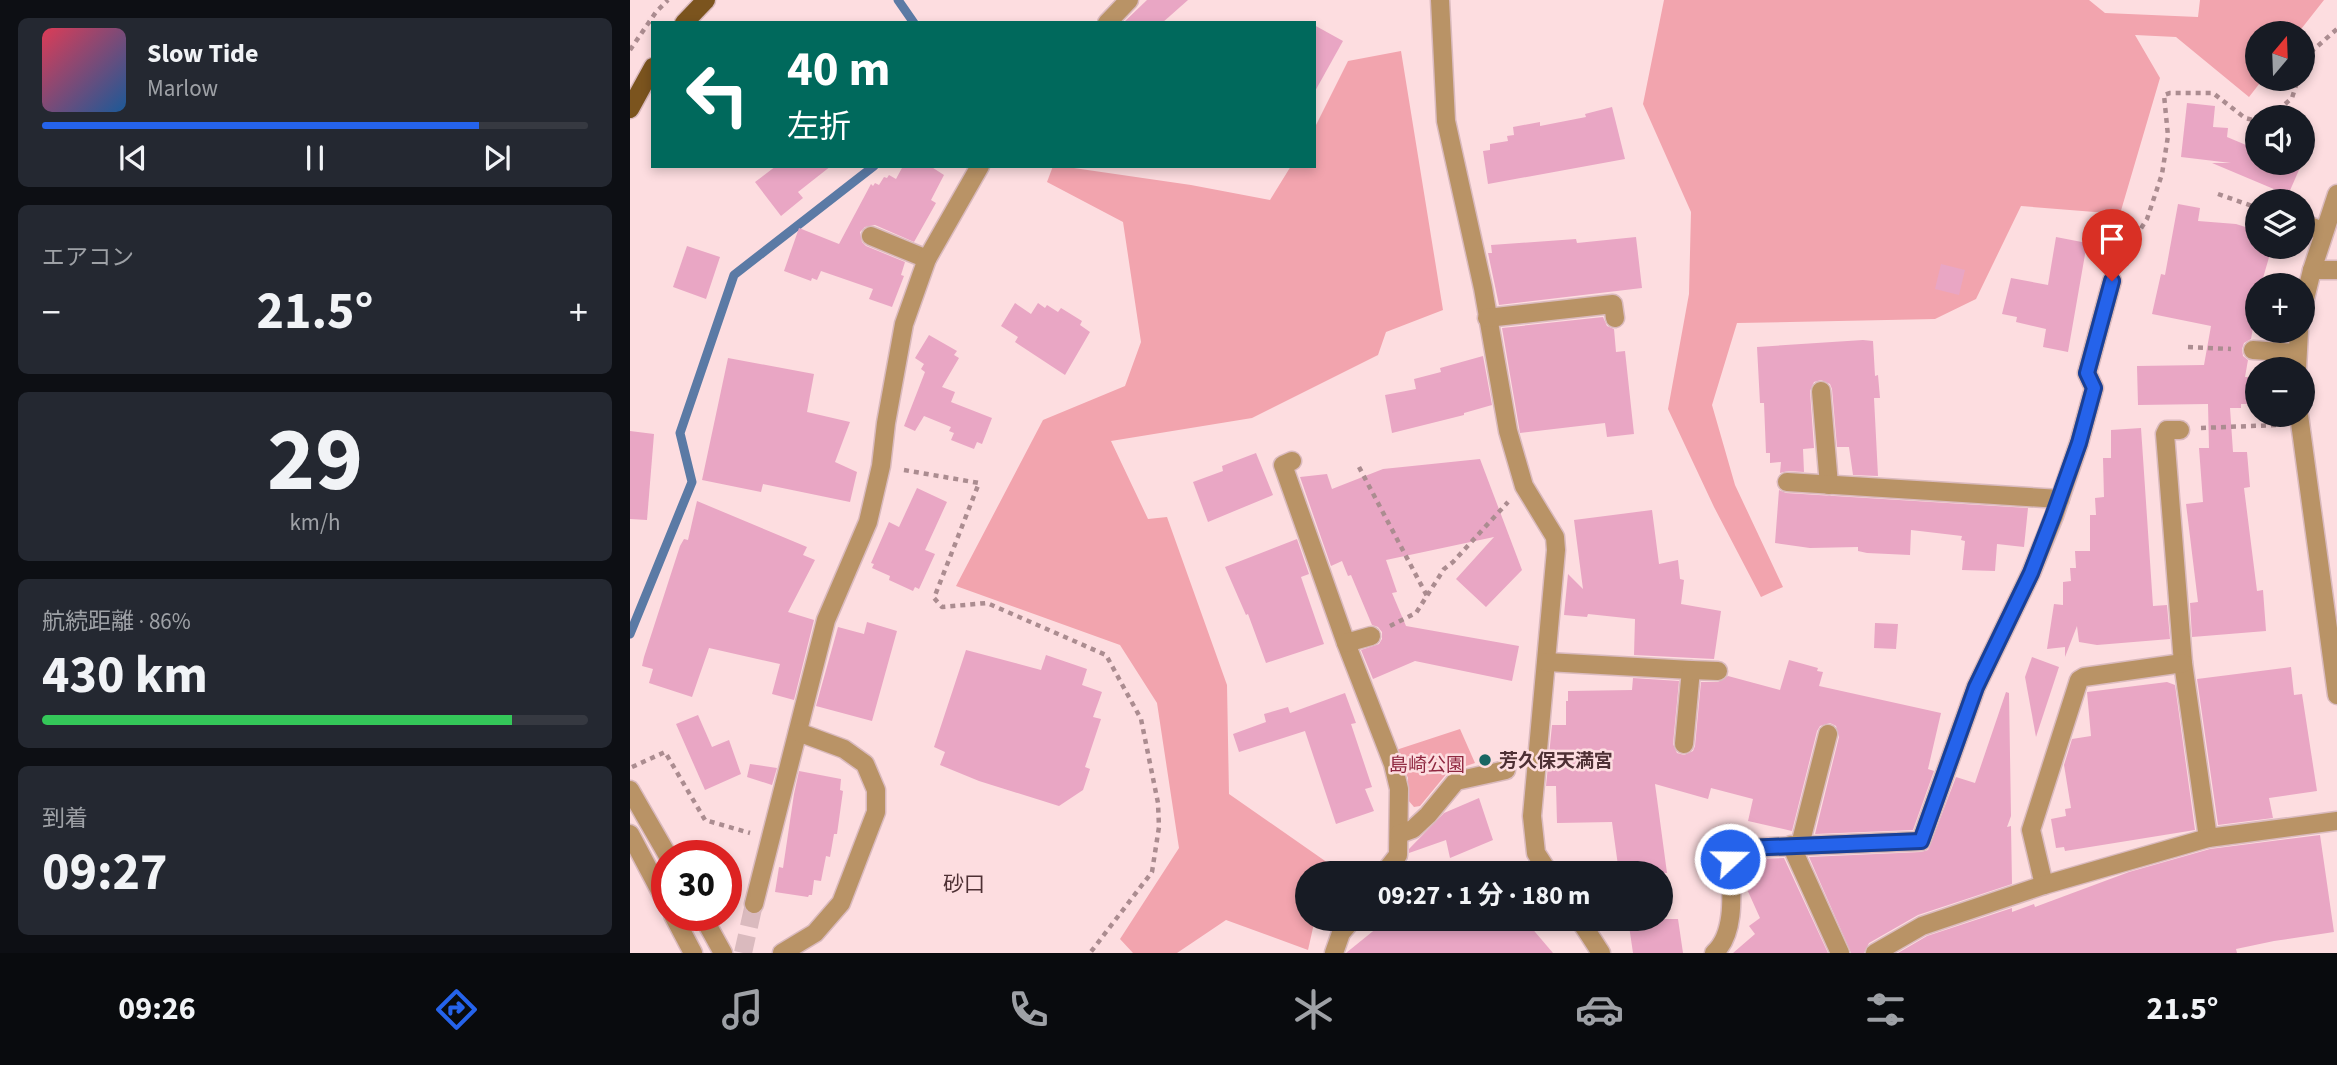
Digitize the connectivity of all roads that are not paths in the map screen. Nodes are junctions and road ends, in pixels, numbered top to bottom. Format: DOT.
graph roads {
  1 [pos="706,0"];
  2 [pos="1129,0"];
  3 [pos="1440,0"];
  4 [pos="686,21"];
  5 [pos="1109,21"];
  6 [pos="651,71"];
  7 [pos="630,109"];
  8 [pos="979,168"];
  9 [pos="2337,194"];
  10 [pos="2315,228"];
  11 [pos="2324,231"];
  12 [pos="871,236"];
  13 [pos="927,259"];
  14 [pos="2312,270"];
  15 [pos="2337,270"];
  16 [pos="2311,273"];
  17 [pos="2112,281"];
  18 [pos="1487,318"];
  19 [pos="1615,318"];
  20 [pos="2253,350"];
  21 [pos="2280,357"];
  22 [pos="1821,391"];
  23 [pos="2300,427"];
  24 [pos="2180,429"];
  25 [pos="1292,461"];
  26 [pos="1787,482"];
  27 [pos="1829,485"];
  28 [pos="2060,499"];
  29 [pos="1371,636"];
  30 [pos="1346,643"];
  31 [pos="1547,662"];
  32 [pos="2183,663"];
  33 [pos="1691,670"];
  34 [pos="1718,671"];
  35 [pos="2337,695"];
  36 [pos="798,732"];
  37 [pos="1828,734"];
  38 [pos="1684,744"];
  39 [pos="1506,771"];
  40 [pos="630,790"];
  41 [pos="2337,821"];
  42 [pos="630,834"];
  43 [pos="1399,834"];
  44 [pos="2208,838"];
  45 [pos="659,840"];
  46 [pos="1796,845"];
  47 [pos="1393,861"];
  48 [pos="1541,861"];
  49 [pos="651,874"];
  50 [pos="2044,885"];
  51 [pos="754,904"];
  52 [pos="681,931"];
  53 [pos="711,931"];
  54 [pos="1343,931"];
  55 [pos="1587,931"];
  56 [pos="693,953"];
  57 [pos="723,953"];
  58 [pos="782,953"];
  59 [pos="1334,953"];
  60 [pos="1601,953"];
  61 [pos="1714,953"];
  62 [pos="1840,953"];
  63 [pos="1875,953"];
  1 -- 4 [label="main road"];
  2 -- 5 [label="street"];
  3 -- 18 [label="street"];
  6 -- 7 [label="main road"];
  8 -- 13 [label="street"];
  9 -- 11 [label="street"];
  10 -- 11 [label="street"];
  11 -- 14 [label="street"];
  12 -- 13 [label="street"];
  13 -- 36 [label="street"];
  14 -- 15 [label="street"];
  14 -- 16 [label="street"];
  17 -- 28 [label="street"];
  18 -- 19 [label="street"];
  18 -- 31 [label="street"];
  20 -- 21 [label="street"];
  22 -- 27 [label="street"];
  23 -- 35 [label="street"];
  24 -- 32 [label="street"];
  25 -- 30 [label="street"];
  26 -- 27 [label="street"];
  27 -- 28 [label="street"];
  28 -- 46 [label="street"];
  29 -- 30 [label="street"];
  30 -- 43 [label="street"];
  31 -- 33 [label="street"];
  31 -- 48 [label="street"];
  32 -- 44 [label="street"];
  32 -- 50 [label="street"];
  33 -- 34 [label="street"];
  33 -- 38 [label="street"];
  36 -- 51 [label="street"];
  36 -- 58 [label="street"];
  37 -- 46 [label="street"];
  39 -- 43 [label="street"];
  40 -- 45 [label="street"];
  41 -- 44 [label="street"];
  42 -- 49 [label="street"];
  43 -- 47 [label="street"];
  44 -- 50 [label="street"];
  46 -- 61 [label="street"];
  46 -- 62 [label="street"];
  50 -- 63 [label="street"];
  52 -- 56 [label="street"];
  53 -- 57 [label="street"];
  54 -- 59 [label="street"];
  55 -- 60 [label="street"];
}
